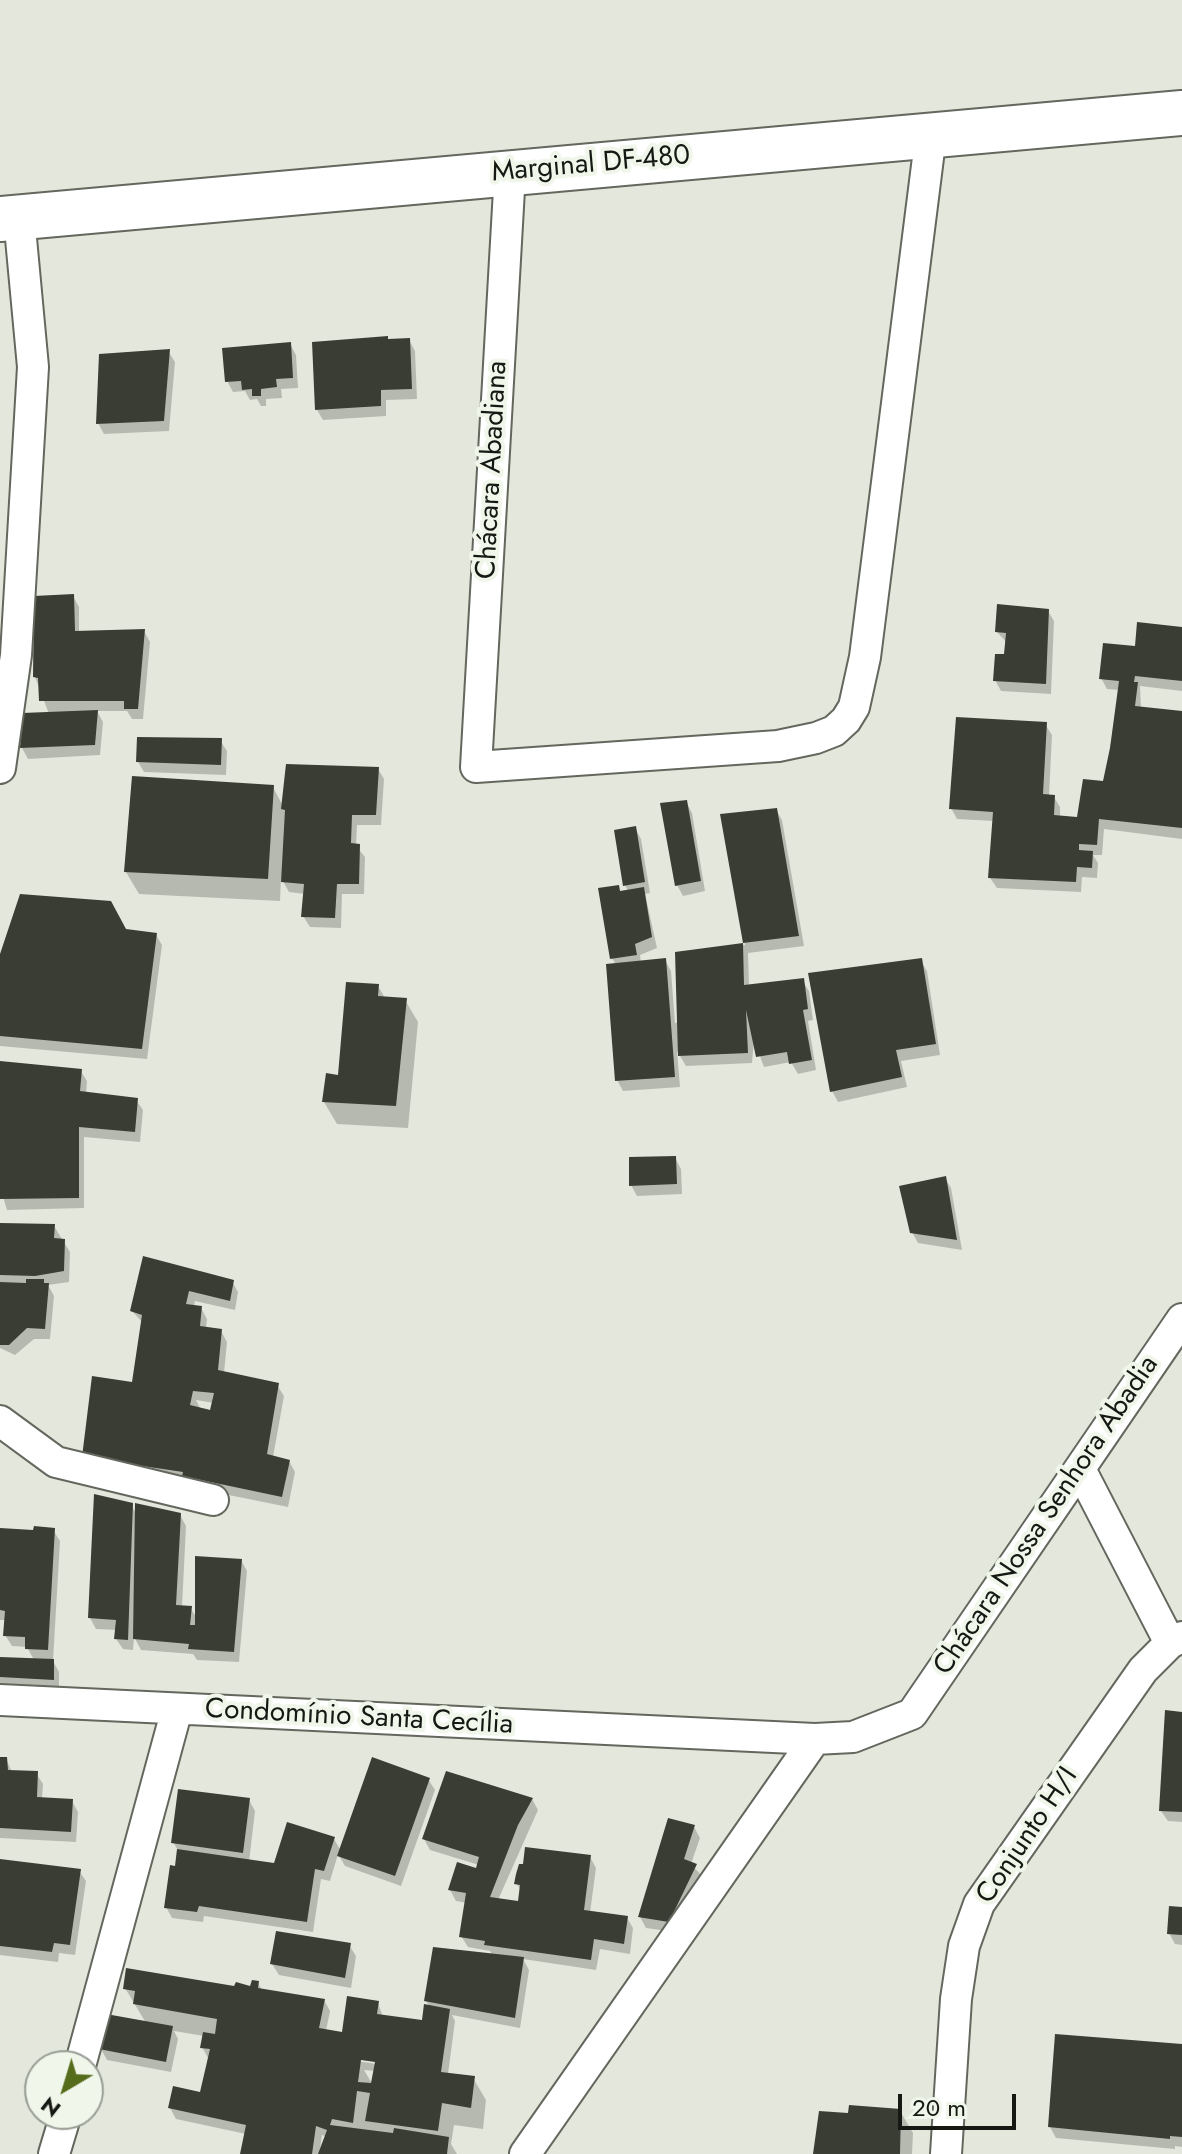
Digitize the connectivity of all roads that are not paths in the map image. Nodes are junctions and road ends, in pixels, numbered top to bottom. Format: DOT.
graph roads {
  1 [pos="1182,113"];
  2 [pos="931,134"];
  3 [pos="510,172"];
  4 [pos="10,218"];
  5 [pos="0,768"];
  6 [pos="1182,1319"];
  7 [pos="0,1421"];
  8 [pos="1080,1469"];
  9 [pos="213,1500"];
  10 [pos="1176,1640"];
  11 [pos="0,1700"];
  12 [pos="177,1709"];
  13 [pos="912,1714"];
  14 [pos="815,1739"];
  15 [pos="84,2050"];
  16 [pos="61,2130"];
  17 [pos="54,2154"];
  18 [pos="525,2154"];
  19 [pos="946,2154"];
  1 -- 2 [label="street, Marginal DF-480"];
  2 -- 3 [label="street, Marginal DF-480"];
  2 -- 3 [label="street, Chácara Abadiana"];
  3 -- 4 [label="street, Marginal DF-480"];
  4 -- 5 [label="street"];
  6 -- 8 [label="street, Chácara Nossa Senhora Abadia"];
  7 -- 9 [label="street"];
  8 -- 10 [label="street"];
  8 -- 13 [label="street, Chácara Nossa Senhora Abadia"];
  10 -- 19 [label="street, Conjunto H/I"];
  11 -- 12 [label="street"];
  12 -- 14 [label="street, Condomínio Santa Cecília"];
  12 -- 15 [label="street, Condomínio Santa Cecília"];
  13 -- 14 [label="street, Condomínio Santa Cecília"];
  14 -- 18 [label="street"];
  16 -- 17 [label="street"];
}
